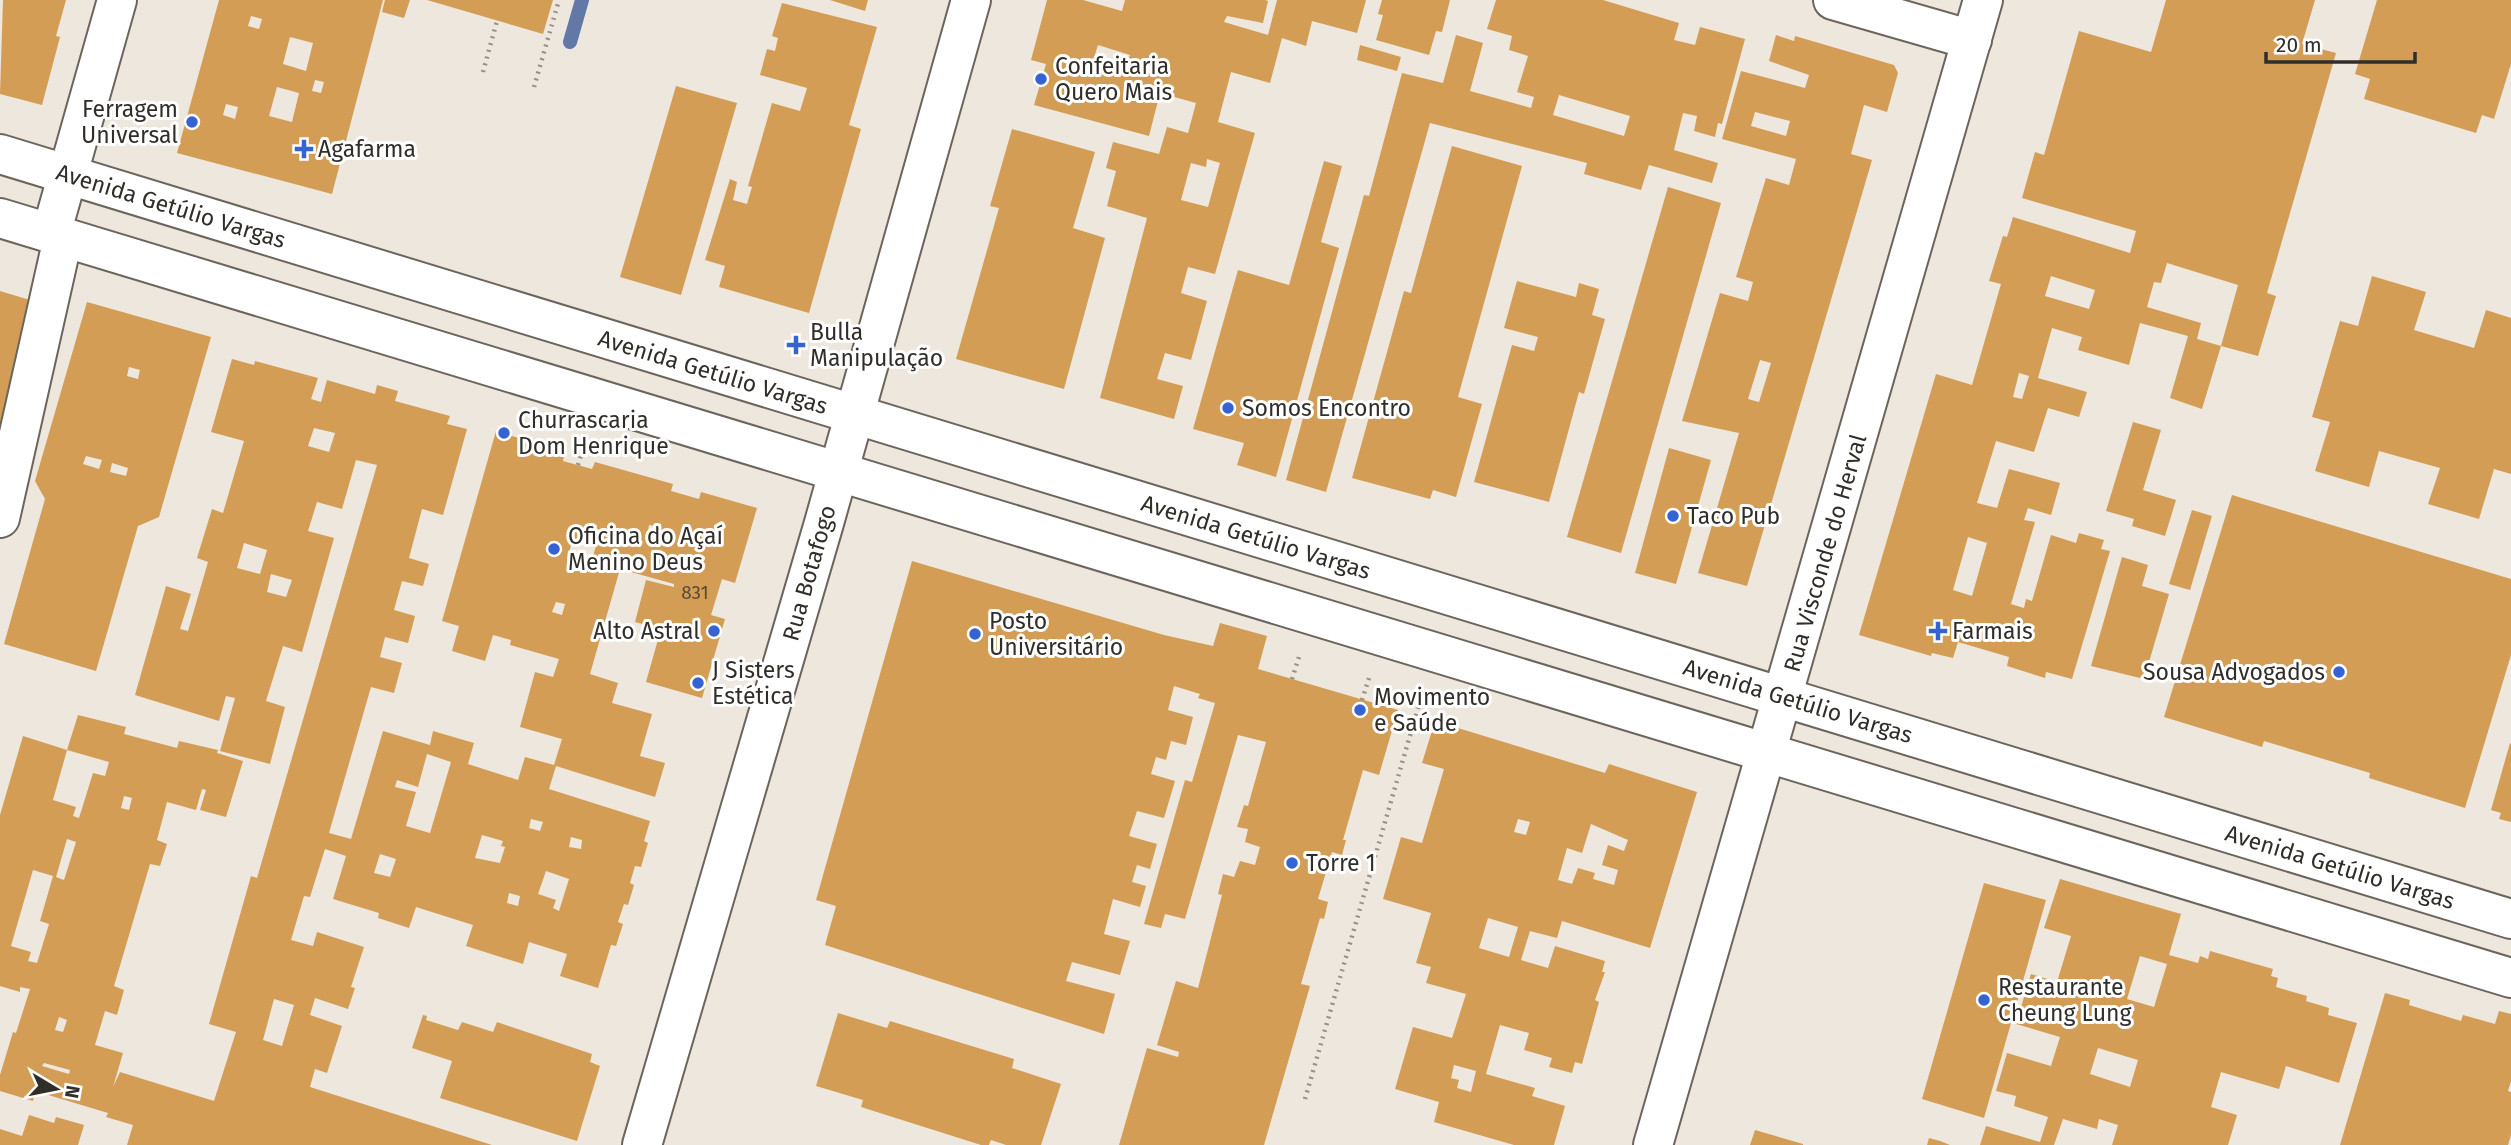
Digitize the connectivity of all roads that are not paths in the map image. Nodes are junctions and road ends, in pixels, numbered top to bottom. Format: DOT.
graph roads {
  1 [pos="117,0"];
  2 [pos="971,0"];
  3 [pos="1833,0"];
  4 [pos="1983,0"];
  5 [pos="1972,40"];
  6 [pos="0,154"];
  7 [pos="68,176"];
  8 [pos="124,192"];
  9 [pos="0,218"];
  10 [pos="57,236"];
  11 [pos="106,251"];
  12 [pos="855,415"];
  13 [pos="838,473"];
  14 [pos="0,517"];
  15 [pos="1783,697"];
  16 [pos="1826,710"];
  17 [pos="1768,753"];
  18 [pos="1810,766"];
  19 [pos="2511,919"];
  20 [pos="2511,978"];
  21 [pos="642,1145"];
  22 [pos="1653,1145"];
  1 -- 7 [label="main road"];
  2 -- 12 [label="main road, Rua Botafogo"];
  3 -- 5 [label="main road"];
  4 -- 5 [label="main road, Rua Visconde do Herval"];
  5 -- 15 [label="main road, Rua Visconde do Herval"];
  6 -- 7 [label="main road, Avenida Getúlio Vargas"];
  7 -- 8 [label="main road, Avenida Getúlio Vargas"];
  7 -- 10 [label="main road"];
  8 -- 11 [label="main road"];
  8 -- 12 [label="main road, Avenida Getúlio Vargas"];
  9 -- 10 [label="main road"];
  10 -- 11 [label="main road"];
  10 -- 14 [label="main road"];
  11 -- 13 [label="main road"];
  12 -- 13 [label="main road, Rua Botafogo"];
  12 -- 15 [label="main road, Avenida Getúlio Vargas"];
  13 -- 17 [label="main road"];
  13 -- 21 [label="main road, Rua Botafogo"];
  15 -- 16 [label="main road, Avenida Getúlio Vargas"];
  15 -- 17 [label="main road, Rua Visconde do Herval"];
  16 -- 18 [label="main road"];
  16 -- 19 [label="main road, Avenida Getúlio Vargas"];
  17 -- 18 [label="main road"];
  17 -- 22 [label="main road, Rua Visconde do Herval"];
  18 -- 20 [label="main road"];
}
